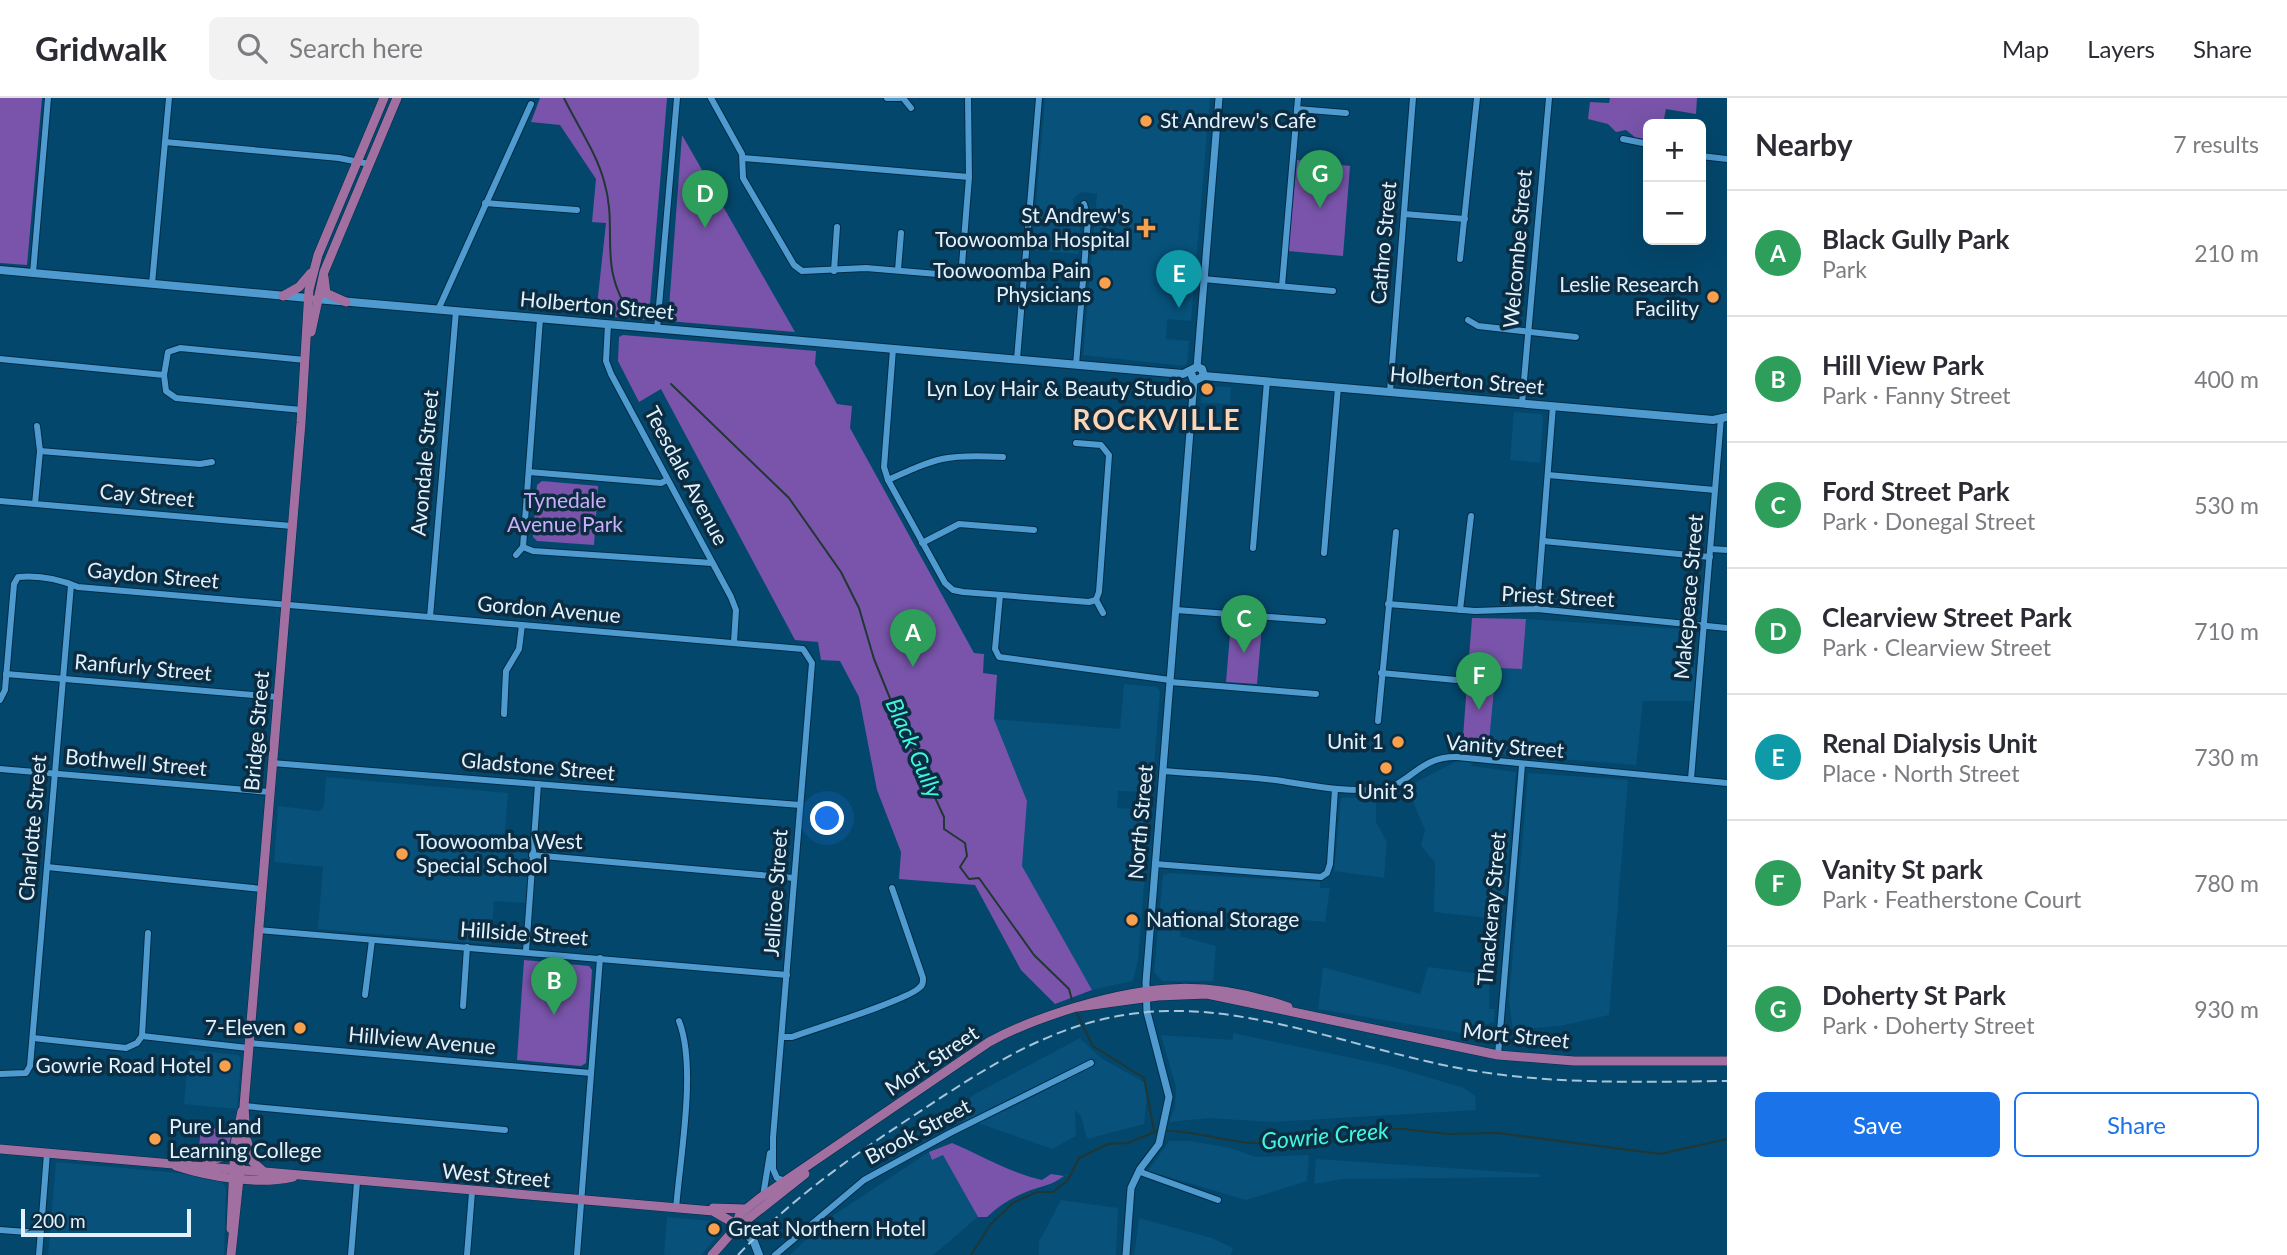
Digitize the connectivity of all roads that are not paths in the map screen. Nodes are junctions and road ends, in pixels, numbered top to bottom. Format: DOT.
graph roads {
  1 [pos="48,98"];
  2 [pos="169,98"];
  3 [pos="384,98"];
  4 [pos="397,98"];
  5 [pos="677,98"];
  6 [pos="711,98"];
  7 [pos="887,98"];
  8 [pos="902,98"];
  9 [pos="968,98"];
  10 [pos="1039,98"];
  11 [pos="1219,98"];
  12 [pos="1298,98"];
  13 [pos="1413,98"];
  14 [pos="1477,98"];
  15 [pos="1549,98"];
  16 [pos="531,104"];
  17 [pos="911,108"];
  18 [pos="1297,109"];
  19 [pos="1346,113"];
  20 [pos="1623,139"];
  21 [pos="165,142"];
  22 [pos="1643,143"];
  23 [pos="1706,157"];
  24 [pos="743,158"];
  25 [pos="1727,159"];
  26 [pos="357,161"];
  27 [pos="369,164"];
  28 [pos="969,177"];
  29 [pos="485,203"];
  30 [pos="1084,204"];
  31 [pos="577,210"];
  32 [pos="1404,214"];
  33 [pos="1465,219"];
  34 [pos="837,227"];
  35 [pos="901,233"];
  36 [pos="1460,259"];
  37 [pos="0,270"];
  38 [pos="898,270"];
  39 [pos="834,271"];
  40 [pos="312,272"];
  41 [pos="324,272"];
  42 [pos="33,273"];
  43 [pos="1203,279"];
  44 [pos="152,284"];
  45 [pos="1282,286"];
  46 [pos="1333,292"];
  47 [pos="283,296"];
  48 [pos="312,299"];
  49 [pos="346,302"];
  50 [pos="438,310"];
  51 [pos="456,311"];
  52 [pos="540,319"];
  53 [pos="1468,320"];
  54 [pos="608,324"];
  55 [pos="657,329"];
  56 [pos="1529,330"];
  57 [pos="1576,337"];
  58 [pos="893,349"];
  59 [pos="0,359"];
  60 [pos="1017,359"];
  61 [pos="305,360"];
  62 [pos="1076,365"];
  63 [pos="164,374"];
  64 [pos="1194,374"];
  65 [pos="1267,381"];
  66 [pos="1338,387"];
  67 [pos="1390,391"];
  68 [pos="1522,403"];
  69 [pos="1553,406"];
  70 [pos="302,410"];
  71 [pos="1724,417"];
  72 [pos="37,426"];
  73 [pos="1076,443"];
  74 [pos="40,451"];
  75 [pos="1003,457"];
  76 [pos="212,462"];
  77 [pos="529,472"];
  78 [pos="1548,475"];
  79 [pos="1717,477"];
  80 [pos="1727,478"];
  81 [pos="667,480"];
  82 [pos="888,480"];
  83 [pos="1715,490"];
  84 [pos="0,502"];
  85 [pos="35,505"];
  86 [pos="1471,516"];
  87 [pos="292,526"];
  88 [pos="1034,530"];
  89 [pos="1396,532"];
  90 [pos="1543,541"];
  91 [pos="922,543"];
  92 [pos="523,547"];
  93 [pos="1253,548"];
  94 [pos="1727,550"];
  95 [pos="1324,553"];
  96 [pos="1710,553"];
  97 [pos="516,555"];
  98 [pos="712,563"];
  99 [pos="71,584"];
  100 [pos="1000,595"];
  101 [pos="1096,600"];
  102 [pos="1388,604"];
  103 [pos="285,606"];
  104 [pos="1176,610"];
  105 [pos="1460,610"];
  106 [pos="1537,610"];
  107 [pos="1103,613"];
  108 [pos="430,617"];
  109 [pos="1322,621"];
  110 [pos="522,625"];
  111 [pos="1704,625"];
  112 [pos="1727,628"];
  113 [pos="734,642"];
  114 [pos="808,652"];
  115 [pos="1381,673"];
  116 [pos="6,674"];
  117 [pos="63,679"];
  118 [pos="1456,680"];
  119 [pos="1170,681"];
  120 [pos="1316,694"];
  121 [pos="278,697"];
  122 [pos="0,700"];
  123 [pos="504,713"];
  124 [pos="1378,721"];
  125 [pos="272,763"];
  126 [pos="1522,765"];
  127 [pos="0,769"];
  128 [pos="1163,771"];
  129 [pos="55,774"];
  130 [pos="1691,779"];
  131 [pos="1727,782"];
  132 [pos="538,785"];
  133 [pos="1335,789"];
  134 [pos="270,792"];
  135 [pos="800,805"];
  136 [pos="532,855"];
  137 [pos="1155,864"];
  138 [pos="47,867"];
  139 [pos="794,878"];
  140 [pos="892,888"];
  141 [pos="262,889"];
  142 [pos="258,930"];
  143 [pos="148,933"];
  144 [pos="372,940"];
  145 [pos="467,947"];
  146 [pos="526,951"];
  147 [pos="600,958"];
  148 [pos="787,975"];
  149 [pos="1146,993"];
  150 [pos="365,995"];
  151 [pos="463,1006"];
  152 [pos="679,1021"];
  153 [pos="142,1036"];
  154 [pos="782,1037"];
  155 [pos="33,1038"];
  156 [pos="249,1045"];
  157 [pos="1498,1055"];
  158 [pos="1727,1061"];
  159 [pos="1091,1063"];
  160 [pos="591,1073"];
  161 [pos="0,1074"];
  162 [pos="244,1105"];
  163 [pos="245,1122"];
  164 [pos="505,1129"];
  165 [pos="773,1138"];
  166 [pos="235,1144"];
  167 [pos="0,1149"];
  168 [pos="47,1153"];
  169 [pos="816,1162"];
  170 [pos="191,1163"];
  171 [pos="167,1164"];
  172 [pos="1140,1169"];
  173 [pos="262,1170"];
  174 [pos="237,1172"];
  175 [pos="298,1176"];
  176 [pos="786,1181"];
  177 [pos="357,1182"];
  178 [pos="472,1192"];
  179 [pos="763,1196"];
  180 [pos="1218,1200"];
  181 [pos="581,1201"];
  182 [pos="747,1208"];
  183 [pos="676,1209"];
  184 [pos="696,1210"];
  185 [pos="736,1226"];
  186 [pos="0,1230"];
  187 [pos="40,1233"];
  188 [pos="231,1252"];
  189 [pos="38,1255"];
  190 [pos="351,1255"];
  191 [pos="467,1255"];
  192 [pos="577,1255"];
  193 [pos="712,1255"];
  194 [pos="759,1255"];
  195 [pos="775,1255"];
  196 [pos="1126,1255"];
  1 -- 42 [label="street"];
  2 -- 21 [label="street"];
  3 -- 26 [label="main road, Bridge Street"];
  4 -- 27 [label="main road, Bridge Street"];
  5 -- 55 [label="street"];
  6 -- 24 [label="street"];
  7 -- 8 [label="street"];
  8 -- 17 [label="street"];
  9 -- 28 [label="street"];
  10 -- 60 [label="street"];
  11 -- 43 [label="street, North Street"];
  12 -- 18 [label="street"];
  13 -- 32 [label="street, Cathro Street"];
  14 -- 33 [label="street"];
  15 -- 56 [label="street, Welcombe Street"];
  16 -- 29 [label="street"];
  18 -- 19 [label="street"];
  18 -- 45 [label="street"];
  20 -- 22 [label="street"];
  21 -- 26 [label="street"];
  21 -- 44 [label="street"];
  23 -- 25 [label="street"];
  24 -- 28 [label="street"];
  24 -- 39 [label="street"];
  26 -- 27 [label="street"];
  26 -- 40 [label="main road, Bridge Street"];
  27 -- 41 [label="main road, Bridge Street"];
  28 -- 38 [label="street"];
  29 -- 31 [label="street"];
  29 -- 50 [label="street"];
  30 -- 62 [label="street"];
  32 -- 33 [label="street"];
  32 -- 67 [label="street, Cathro Street"];
  33 -- 36 [label="street"];
  34 -- 39 [label="street"];
  35 -- 38 [label="street"];
  37 -- 42 [label="main road, Holberton Street"];
  38 -- 39 [label="street"];
  40 -- 47 [label="main road"];
  40 -- 48 [label="main road, Bridge Street"];
  41 -- 48 [label="main road, Bridge Street"];
  41 -- 49 [label="main road"];
  42 -- 44 [label="main road, Holberton Street"];
  43 -- 45 [label="street"];
  43 -- 64 [label="street, North Street"];
  44 -- 47 [label="main road, Holberton Street"];
  45 -- 46 [label="street"];
  47 -- 48 [label="main road, Holberton Street"];
  48 -- 49 [label="main road, Holberton Street"];
  48 -- 61 [label="main road, Bridge Street"];
  49 -- 50 [label="main road, Holberton Street"];
  50 -- 51 [label="main road, Holberton Street"];
  51 -- 52 [label="main road, Holberton Street"];
  51 -- 108 [label="street, Avondale Street"];
  52 -- 54 [label="main road, Holberton Street"];
  52 -- 77 [label="street"];
  53 -- 56 [label="street"];
  54 -- 55 [label="main road, Holberton Street"];
  54 -- 81 [label="street, Teesdale Avenue"];
  55 -- 58 [label="main road, Holberton Street"];
  56 -- 57 [label="street"];
  56 -- 68 [label="street, Welcombe Street"];
  58 -- 60 [label="main road, Holberton Street"];
  58 -- 82 [label="street"];
  59 -- 63 [label="street"];
  60 -- 62 [label="main road, Holberton Street"];
  61 -- 63 [label="street"];
  61 -- 70 [label="main road, Bridge Street"];
  62 -- 64 [label="main road, Holberton Street"];
  63 -- 70 [label="street"];
  64 -- 65 [label="main road, Holberton Street"];
  64 -- 104 [label="street, North Street"];
  65 -- 66 [label="main road, Holberton Street"];
  65 -- 93 [label="street"];
  66 -- 67 [label="main road, Holberton Street"];
  66 -- 95 [label="street"];
  67 -- 68 [label="main road, Holberton Street"];
  68 -- 69 [label="main road, Holberton Street"];
  69 -- 71 [label="main road, Holberton Street"];
  69 -- 78 [label="street"];
  70 -- 87 [label="main road, Bridge Street"];
  71 -- 79 [label="street, Makepeace Street"];
  72 -- 74 [label="street"];
  73 -- 101 [label="street"];
  74 -- 76 [label="street"];
  74 -- 85 [label="street"];
  75 -- 82 [label="street"];
  77 -- 81 [label="street"];
  77 -- 92 [label="street"];
  78 -- 83 [label="street"];
  78 -- 90 [label="street"];
  79 -- 80 [label="street"];
  79 -- 83 [label="street, Makepeace Street"];
  81 -- 98 [label="street, Teesdale Avenue"];
  82 -- 91 [label="street"];
  83 -- 96 [label="street, Makepeace Street"];
  84 -- 85 [label="street, Cay Street"];
  85 -- 87 [label="street, Cay Street"];
  86 -- 105 [label="street"];
  87 -- 103 [label="main road, Bridge Street"];
  88 -- 91 [label="street"];
  89 -- 102 [label="street"];
  90 -- 96 [label="street"];
  90 -- 106 [label="street"];
  91 -- 100 [label="street"];
  92 -- 97 [label="street"];
  92 -- 98 [label="street"];
  94 -- 96 [label="street"];
  96 -- 111 [label="street, Makepeace Street"];
  98 -- 113 [label="street, Teesdale Avenue"];
  99 -- 103 [label="street, Gaydon Street"];
  99 -- 116 [label="street, Gaydon Street"];
  99 -- 117 [label="street, Charlotte Street"];
  100 -- 101 [label="street"];
  100 -- 119 [label="street"];
  101 -- 107 [label="street"];
  102 -- 105 [label="street, Priest Street"];
  102 -- 115 [label="street"];
  103 -- 108 [label="street, Gordon Avenue"];
  103 -- 121 [label="main road, Bridge Street"];
  104 -- 109 [label="street"];
  104 -- 119 [label="street, North Street"];
  105 -- 106 [label="street, Priest Street"];
  106 -- 111 [label="street, Priest Street"];
  108 -- 110 [label="street, Gordon Avenue"];
  110 -- 113 [label="street, Gordon Avenue"];
  110 -- 123 [label="street"];
  111 -- 112 [label="street, Priest Street"];
  111 -- 130 [label="street, Makepeace Street"];
  113 -- 114 [label="street, Gordon Avenue"];
  114 -- 135 [label="street, Jellicoe Street"];
  115 -- 118 [label="street"];
  115 -- 124 [label="street"];
  116 -- 117 [label="street, Ranfurly Street"];
  116 -- 122 [label="street"];
  117 -- 121 [label="street, Ranfurly Street"];
  117 -- 129 [label="street, Charlotte Street"];
  119 -- 120 [label="street"];
  119 -- 128 [label="street, North Street"];
  121 -- 125 [label="main road, Bridge Street"];
  125 -- 132 [label="street, Gladstone Street"];
  125 -- 134 [label="main road, Bridge Street"];
  126 -- 130 [label="street, Vanity Street"];
  126 -- 133 [label="street, Vanity Street"];
  126 -- 157 [label="street, Thackeray Street"];
  127 -- 129 [label="street, Bothwell Street"];
  128 -- 133 [label="street, Vanity Street"];
  128 -- 137 [label="street, North Street"];
  129 -- 134 [label="street, Bothwell Street"];
  129 -- 138 [label="street, Charlotte Street"];
  130 -- 131 [label="street, Vanity Street"];
  132 -- 135 [label="street, Gladstone Street"];
  132 -- 136 [label="street"];
  133 -- 137 [label="street"];
  134 -- 141 [label="main road, Bridge Street"];
  135 -- 139 [label="street, Jellicoe Street"];
  136 -- 139 [label="street"];
  136 -- 146 [label="street"];
  137 -- 149 [label="street, North Street"];
  138 -- 141 [label="street"];
  138 -- 155 [label="street, Charlotte Street"];
  139 -- 148 [label="street, Jellicoe Street"];
  140 -- 154 [label="street"];
  141 -- 142 [label="main road, Bridge Street"];
  142 -- 144 [label="street, Hillside Street"];
  142 -- 156 [label="main road, Bridge Street"];
  143 -- 153 [label="street"];
  144 -- 145 [label="street, Hillside Street"];
  144 -- 150 [label="street"];
  145 -- 146 [label="street, Hillside Street"];
  145 -- 151 [label="street"];
  146 -- 147 [label="street, Hillside Street"];
  147 -- 148 [label="street, Hillside Street"];
  147 -- 160 [label="street"];
  148 -- 154 [label="street, Jellicoe Street"];
  149 -- 157 [label="main road, Mort Street"];
  149 -- 169 [label="main road, Mort Street"];
  149 -- 172 [label="street, North Street"];
  152 -- 183 [label="street"];
  153 -- 155 [label="street"];
  153 -- 156 [label="street, Hillview Avenue"];
  154 -- 165 [label="street, Jellicoe Street"];
  155 -- 161 [label="street, Charlotte Street"];
  156 -- 160 [label="street, Hillview Avenue"];
  156 -- 162 [label="main road, Bridge Street"];
  157 -- 158 [label="main road, Mort Street"];
  159 -- 195 [label="street, Brook Street"];
  160 -- 181 [label="street"];
  162 -- 163 [label="main road, Bridge Street"];
  162 -- 164 [label="street"];
  162 -- 166 [label="main road, Bridge Street"];
  163 -- 173 [label="main road"];
  163 -- 174 [label="main road, Bridge Street"];
  165 -- 176 [label="street, Jellicoe Street"];
  165 -- 179 [label="street, Jellicoe Street"];
  166 -- 170 [label="main road"];
  166 -- 174 [label="main road, Bridge Street"];
  167 -- 168 [label="main road, West Street"];
  168 -- 171 [label="main road, West Street"];
  168 -- 187 [label="street"];
  169 -- 176 [label="main road, Mort Street"];
  169 -- 185 [label="main road, Mort Street"];
  170 -- 171 [label="main road, West Street"];
  170 -- 174 [label="main road, West Street"];
  171 -- 174 [label="main road, West Street"];
  172 -- 180 [label="street"];
  172 -- 196 [label="street, North Street"];
  173 -- 174 [label="main road, West Street"];
  173 -- 175 [label="main road, West Street"];
  174 -- 175 [label="main road, West Street"];
  174 -- 188 [label="main road, Bridge Street"];
  175 -- 177 [label="main road, West Street"];
  176 -- 179 [label="main road, Mort Street"];
  177 -- 178 [label="main road, West Street"];
  177 -- 190 [label="street"];
  178 -- 181 [label="main road, West Street"];
  178 -- 191 [label="street"];
  179 -- 182 [label="main road, Mort Street"];
  181 -- 183 [label="main road, West Street"];
  181 -- 192 [label="street"];
  182 -- 184 [label="main road"];
  182 -- 185 [label="main road, Mort Street"];
  183 -- 184 [label="main road, West Street"];
  184 -- 185 [label="main road, West Street"];
  185 -- 193 [label="main road, Mort Street"];
  185 -- 194 [label="main road"];
  186 -- 187 [label="street"];
  187 -- 189 [label="street"];
}
